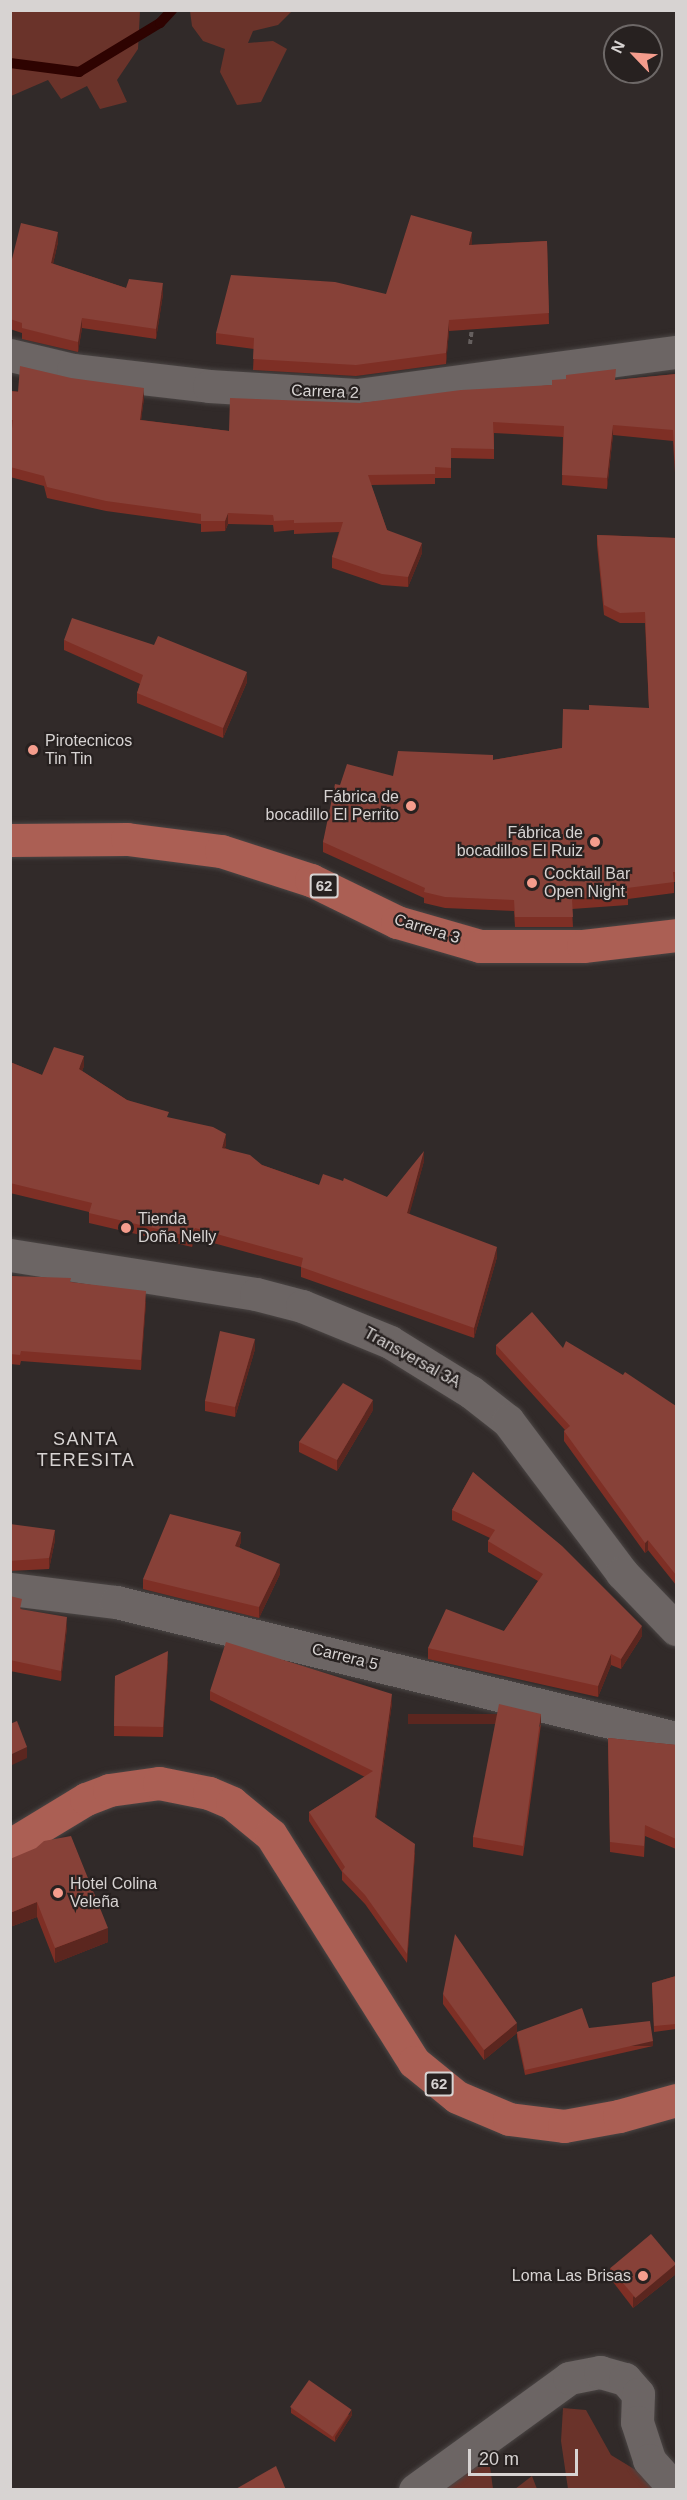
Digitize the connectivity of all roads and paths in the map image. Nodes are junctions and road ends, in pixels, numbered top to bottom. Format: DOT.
graph roads {
  1 [pos="473,323"];
  2 [pos="676,352"];
  3 [pos="10,355"];
  4 [pos="465,380"];
  5 [pos="10,840"];
  6 [pos="676,935"];
  7 [pos="10,1255"];
  8 [pos="10,1589"];
  9 [pos="676,1629"];
  10 [pos="676,1738"];
  11 [pos="10,1845"];
  12 [pos="676,2100"];
  13 [pos="415,2490"];
  14 [pos="676,2490"];
  1 -- 4 [label="path"];
  2 -- 4 [label="street, Carrera 2"];
  3 -- 4 [label="street, Carrera 2"];
  5 -- 6 [label="main road, Carrera 3 / 62"];
  7 -- 9 [label="street, Transversal 3A"];
  8 -- 10 [label="street, Carrera 5"];
  11 -- 12 [label="main road, 62"];
  13 -- 14 [label="street"];
}
